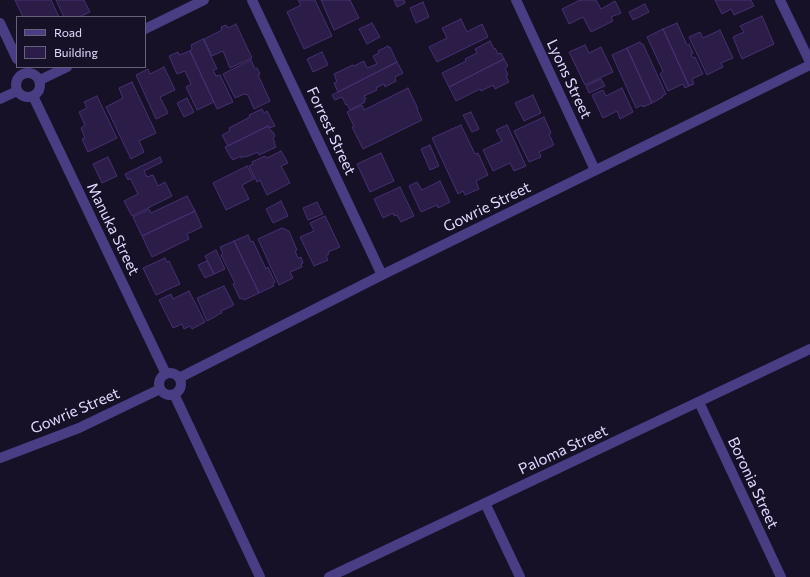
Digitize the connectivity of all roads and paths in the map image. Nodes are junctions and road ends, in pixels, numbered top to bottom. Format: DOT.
graph roads {
  1 [pos="204,0"];
  2 [pos="252,0"];
  3 [pos="516,0"];
  4 [pos="780,0"];
  5 [pos="0,23"];
  6 [pos="146,29"];
  7 [pos="16,57"];
  8 [pos="810,62"];
  9 [pos="810,65"];
  10 [pos="65,68"];
  11 [pos="22,70"];
  12 [pos="40,80"];
  13 [pos="17,91"];
  14 [pos="33,96"];
  15 [pos="0,99"];
  16 [pos="596,170"];
  17 [pos="382,275"];
  18 [pos="810,349"];
  19 [pos="166,374"];
  20 [pos="179,378"];
  21 [pos="160,389"];
  22 [pos="174,394"];
  23 [pos="699,402"];
  24 [pos="0,458"];
  25 [pos="486,503"];
  26 [pos="260,577"];
  27 [pos="329,577"];
  28 [pos="520,577"];
  29 [pos="781,577"];
  1 -- 6 [label="street"];
  2 -- 17 [label="street, Forrest Street"];
  3 -- 16 [label="street, Lyons Street"];
  4 -- 8 [label="street"];
  5 -- 7 [label="street"];
  9 -- 16 [label="street, Gowrie Street"];
  10 -- 12 [label="street"];
  11 -- 12 [label="street"];
  11 -- 13 [label="street"];
  12 -- 14 [label="street"];
  13 -- 14 [label="street"];
  13 -- 15 [label="street"];
  14 -- 19 [label="street, Manuka Street"];
  16 -- 17 [label="street, Gowrie Street"];
  17 -- 20 [label="street, Gowrie Street"];
  18 -- 23 [label="street, Paloma Street"];
  19 -- 20 [label="street"];
  19 -- 21 [label="street"];
  20 -- 22 [label="street"];
  21 -- 22 [label="street"];
  21 -- 24 [label="street, Gowrie Street"];
  22 -- 26 [label="street"];
  23 -- 25 [label="street, Paloma Street"];
  23 -- 29 [label="street, Boronia Street"];
  25 -- 27 [label="street, Paloma Street"];
  25 -- 28 [label="street"];
}
